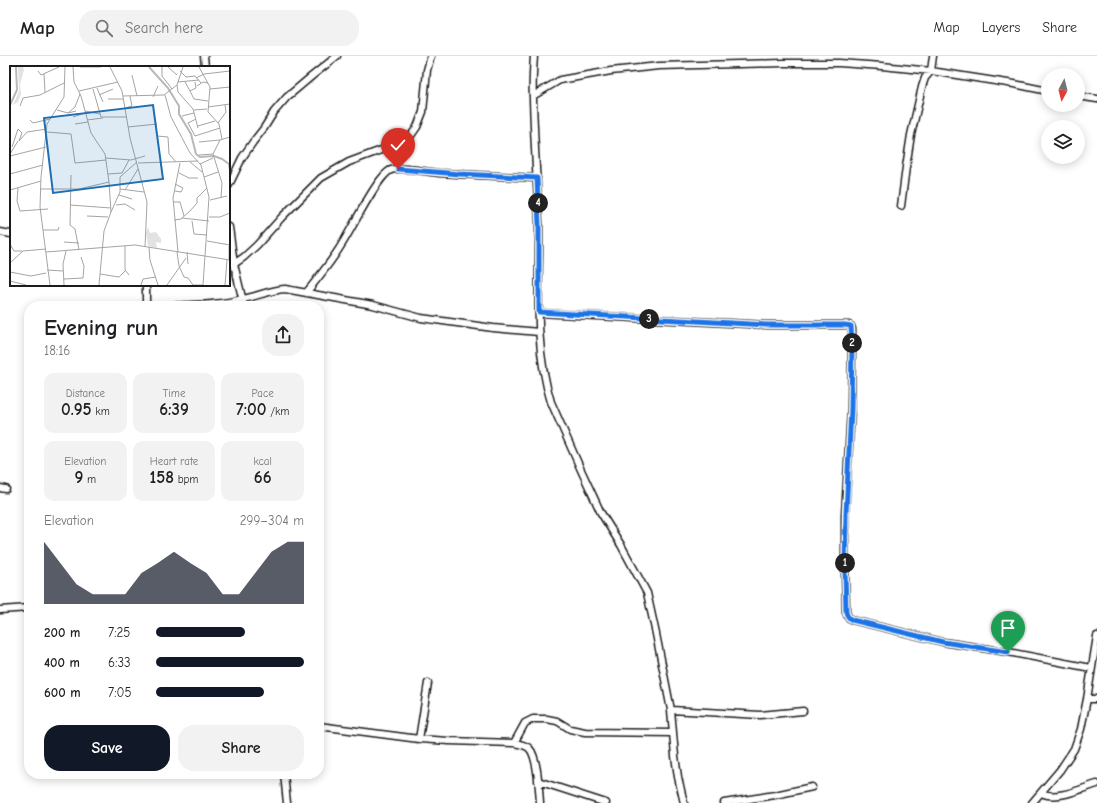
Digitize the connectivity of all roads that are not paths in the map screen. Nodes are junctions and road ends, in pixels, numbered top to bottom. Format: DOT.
graph roads {
  1 [pos="204,56"];
  2 [pos="337,56"];
  3 [pos="431,56"];
  4 [pos="534,56"];
  5 [pos="933,56"];
  6 [pos="205,66"];
  7 [pos="931,71"];
  8 [pos="1041,90"];
  9 [pos="533,96"];
  10 [pos="1085,97"];
  11 [pos="1097,99"];
  12 [pos="537,178"];
  13 [pos="230,183"];
  14 [pos="902,206"];
  15 [pos="0,232"];
  16 [pos="10,234"];
  17 [pos="230,246"];
  18 [pos="234,264"];
  19 [pos="146,286"];
  20 [pos="306,293"];
  21 [pos="146,301"];
  22 [pos="243,301"];
  23 [pos="248,301"];
  24 [pos="539,312"];
  25 [pos="540,332"];
  26 [pos="24,608"];
  27 [pos="0,610"];
  28 [pos="1097,636"];
  29 [pos="1091,668"];
  30 [pos="428,683"];
  31 [pos="1087,699"];
  32 [pos="1097,699"];
  33 [pos="671,710"];
  34 [pos="803,711"];
  35 [pos="324,727"];
  36 [pos="673,733"];
  37 [pos="419,739"];
  38 [pos="514,743"];
  39 [pos="284,779"];
  40 [pos="538,781"];
  41 [pos="1097,784"];
  42 [pos="812,787"];
  43 [pos="1042,792"];
  44 [pos="286,803"];
  45 [pos="540,803"];
  46 [pos="606,803"];
  47 [pos="684,803"];
  48 [pos="724,803"];
  49 [pos="1032,803"];
  1 -- 6 [label="street"];
  2 -- 13 [label="street"];
  3 -- 18 [label="street"];
  4 -- 9 [label="street"];
  5 -- 7 [label="street"];
  7 -- 8 [label="street"];
  7 -- 9 [label="street"];
  7 -- 14 [label="street"];
  9 -- 12 [label="street"];
  10 -- 11 [label="street"];
  12 -- 20 [label="street"];
  12 -- 24 [label="street"];
  15 -- 16 [label="street"];
  17 -- 18 [label="street"];
  18 -- 22 [label="street"];
  19 -- 21 [label="street"];
  20 -- 23 [label="street"];
  20 -- 25 [label="street"];
  24 -- 25 [label="street"];
  24 -- 29 [label="street"];
  25 -- 33 [label="street"];
  26 -- 27 [label="street"];
  28 -- 29 [label="street"];
  29 -- 31 [label="street"];
  30 -- 37 [label="street"];
  31 -- 32 [label="street"];
  31 -- 43 [label="street"];
  33 -- 34 [label="street"];
  33 -- 36 [label="street"];
  35 -- 37 [label="street"];
  36 -- 38 [label="street"];
  36 -- 47 [label="street"];
  37 -- 38 [label="street"];
  38 -- 40 [label="street"];
  39 -- 44 [label="street"];
  40 -- 45 [label="street"];
  40 -- 46 [label="street"];
  41 -- 43 [label="street"];
  42 -- 48 [label="street"];
  43 -- 49 [label="street"];
}
